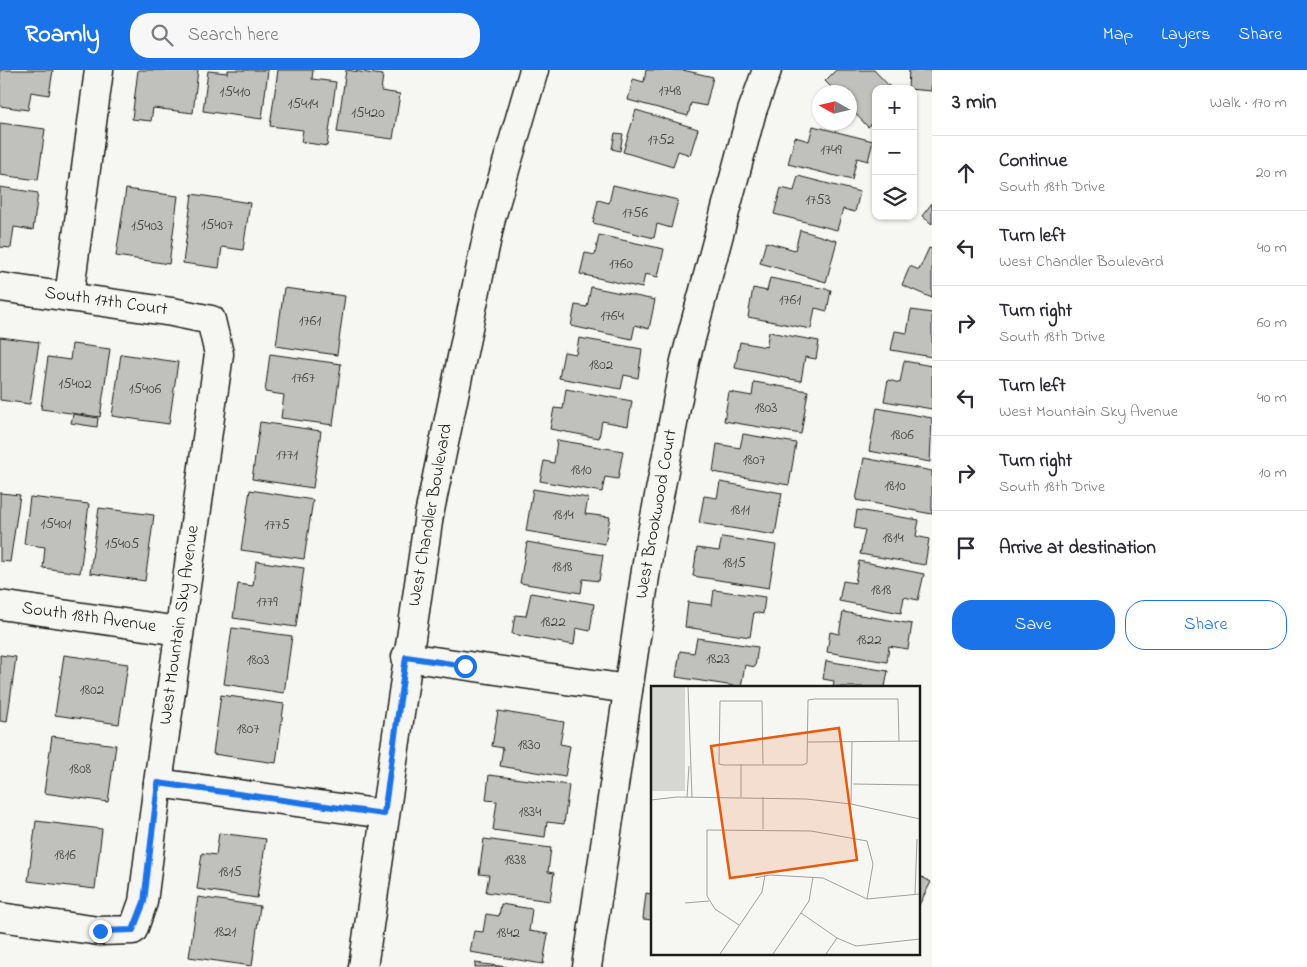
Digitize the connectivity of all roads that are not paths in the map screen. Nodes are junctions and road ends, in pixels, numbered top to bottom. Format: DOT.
graph roads {
  1 [pos="99,70"];
  2 [pos="534,70"];
  3 [pos="767,70"];
  4 [pos="0,287"];
  5 [pos="69,297"];
  6 [pos="211,320"];
  7 [pos="0,605"];
  8 [pos="179,632"];
  9 [pos="406,657"];
  10 [pos="628,689"];
  11 [pos="158,783"];
  12 [pos="384,814"];
  13 [pos="0,917"];
  14 [pos="363,967"];
  15 [pos="587,967"];
  1 -- 5 [label="street"];
  2 -- 9 [label="street, West Chandler Boulevard"];
  3 -- 10 [label="street, West Brookwood Court"];
  4 -- 5 [label="street, South 17th Court"];
  5 -- 6 [label="street, South 17th Court"];
  6 -- 8 [label="street, West Mountain Sky Avenue"];
  7 -- 8 [label="street, South 18th Avenue"];
  8 -- 11 [label="street, West Mountain Sky Avenue"];
  9 -- 10 [label="street"];
  9 -- 12 [label="street, West Chandler Boulevard"];
  10 -- 15 [label="street, West Brookwood Court"];
  11 -- 12 [label="street"];
  11 -- 13 [label="street, West Mountain Sky Avenue"];
  12 -- 14 [label="street, West Chandler Boulevard"];
}
